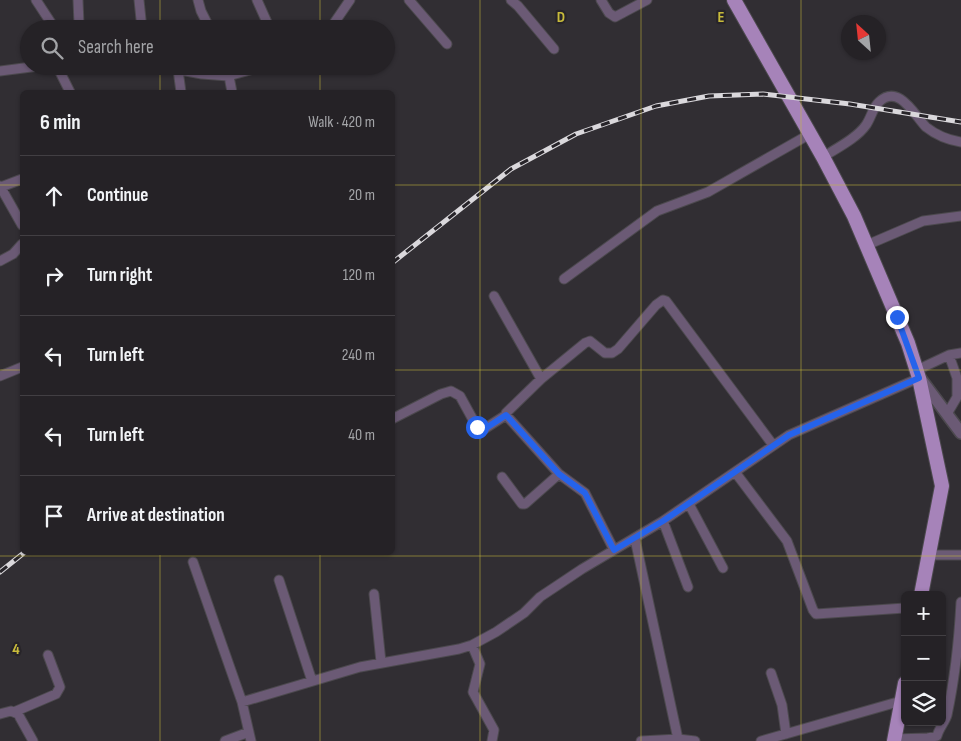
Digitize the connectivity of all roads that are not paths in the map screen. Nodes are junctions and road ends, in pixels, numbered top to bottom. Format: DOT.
graph roads {
  1 [pos="36,0"];
  2 [pos="78,0"];
  3 [pos="139,0"];
  4 [pos="198,0"];
  5 [pos="257,0"];
  6 [pos="350,0"];
  7 [pos="409,0"];
  8 [pos="511,0"];
  9 [pos="601,0"];
  10 [pos="647,0"];
  11 [pos="734,0"];
  12 [pos="49,20"];
  13 [pos="79,20"];
  14 [pos="141,20"];
  15 [pos="206,20"];
  16 [pos="266,20"];
  17 [pos="336,20"];
  18 [pos="447,44"];
  19 [pos="554,49"];
  20 [pos="20,68"];
  21 [pos="0,71"];
  22 [pos="62,75"];
  23 [pos="179,75"];
  24 [pos="229,75"];
  25 [pos="69,90"];
  26 [pos="181,90"];
  27 [pos="232,90"];
  28 [pos="810,134"];
  29 [pos="961,142"];
  30 [pos="823,157"];
  31 [pos="20,180"];
  32 [pos="0,186"];
  33 [pos="961,216"];
  34 [pos="20,218"];
  35 [pos="867,245"];
  36 [pos="20,246"];
  37 [pos="0,261"];
  38 [pos="564,278"];
  39 [pos="494,296"];
  40 [pos="961,353"];
  41 [pos="950,355"];
  42 [pos="20,368"];
  43 [pos="918,374"];
  44 [pos="0,376"];
  45 [pos="959,378"];
  46 [pos="541,379"];
  47 [pos="959,396"];
  48 [pos="506,415"];
  49 [pos="395,417"];
  50 [pos="953,418"];
  51 [pos="961,432"];
  52 [pos="774,445"];
  53 [pos="735,472"];
  54 [pos="559,474"];
  55 [pos="502,478"];
  56 [pos="689,504"];
  57 [pos="663,521"];
  58 [pos="635,539"];
  59 [pos="614,550"];
  60 [pos="929,555"];
  61 [pos="961,555"];
  62 [pos="193,562"];
  63 [pos="723,568"];
  64 [pos="278,580"];
  65 [pos="688,587"];
  66 [pos="922,591"];
  67 [pos="374,594"];
  68 [pos="961,602"];
  69 [pos="901,608"];
  70 [pos="472,645"];
  71 [pos="48,655"];
  72 [pos="381,662"];
  73 [pos="771,673"];
  74 [pos="957,676"];
  75 [pos="312,681"];
  76 [pos="901,701"];
  77 [pos="242,702"];
  78 [pos="14,712"];
  79 [pos="0,714"];
  80 [pos="786,734"];
  81 [pos="250,737"];
  82 [pos="678,739"];
  83 [pos="894,740"];
  84 [pos="34,741"];
  85 [pos="225,741"];
  86 [pos="492,741"];
  87 [pos="640,741"];
  88 [pos="694,741"];
  89 [pos="761,741"];
  1 -- 12 [label="street"];
  2 -- 13 [label="street"];
  3 -- 14 [label="street"];
  4 -- 15 [label="street"];
  5 -- 16 [label="street"];
  6 -- 17 [label="street"];
  7 -- 18 [label="street"];
  8 -- 19 [label="street"];
  9 -- 10 [label="street"];
  11 -- 28 [label="main road"];
  20 -- 21 [label="street"];
  22 -- 25 [label="street"];
  23 -- 26 [label="street"];
  24 -- 27 [label="street"];
  28 -- 30 [label="main road"];
  28 -- 38 [label="street"];
  29 -- 30 [label="street"];
  30 -- 35 [label="main road"];
  31 -- 32 [label="street"];
  32 -- 34 [label="street"];
  33 -- 35 [label="street"];
  35 -- 43 [label="main road"];
  36 -- 37 [label="street"];
  39 -- 46 [label="street"];
  40 -- 41 [label="street"];
  41 -- 43 [label="street"];
  41 -- 45 [label="street"];
  42 -- 44 [label="street"];
  43 -- 50 [label="street"];
  43 -- 52 [label="street"];
  43 -- 60 [label="main road"];
  45 -- 47 [label="street"];
  46 -- 48 [label="street"];
  46 -- 52 [label="street"];
  47 -- 50 [label="street"];
  48 -- 49 [label="street"];
  48 -- 54 [label="street"];
  50 -- 51 [label="street"];
  52 -- 53 [label="street"];
  53 -- 56 [label="street"];
  53 -- 69 [label="street"];
  54 -- 55 [label="street"];
  54 -- 59 [label="street"];
  56 -- 57 [label="street"];
  56 -- 63 [label="street"];
  57 -- 58 [label="street"];
  57 -- 65 [label="street"];
  58 -- 59 [label="street"];
  58 -- 82 [label="street"];
  59 -- 70 [label="street"];
  60 -- 61 [label="street"];
  60 -- 66 [label="main road"];
  62 -- 77 [label="street"];
  64 -- 75 [label="street"];
  67 -- 72 [label="street"];
  68 -- 74 [label="street"];
  70 -- 72 [label="street"];
  70 -- 86 [label="street"];
  71 -- 78 [label="street"];
  72 -- 75 [label="street"];
  73 -- 80 [label="street"];
  74 -- 83 [label="street"];
  75 -- 77 [label="street"];
  76 -- 80 [label="street"];
  76 -- 83 [label="main road"];
  77 -- 81 [label="street"];
  78 -- 79 [label="street"];
  78 -- 84 [label="street"];
  80 -- 89 [label="street"];
  81 -- 85 [label="street"];
  82 -- 87 [label="street"];
  82 -- 88 [label="street"];
}
